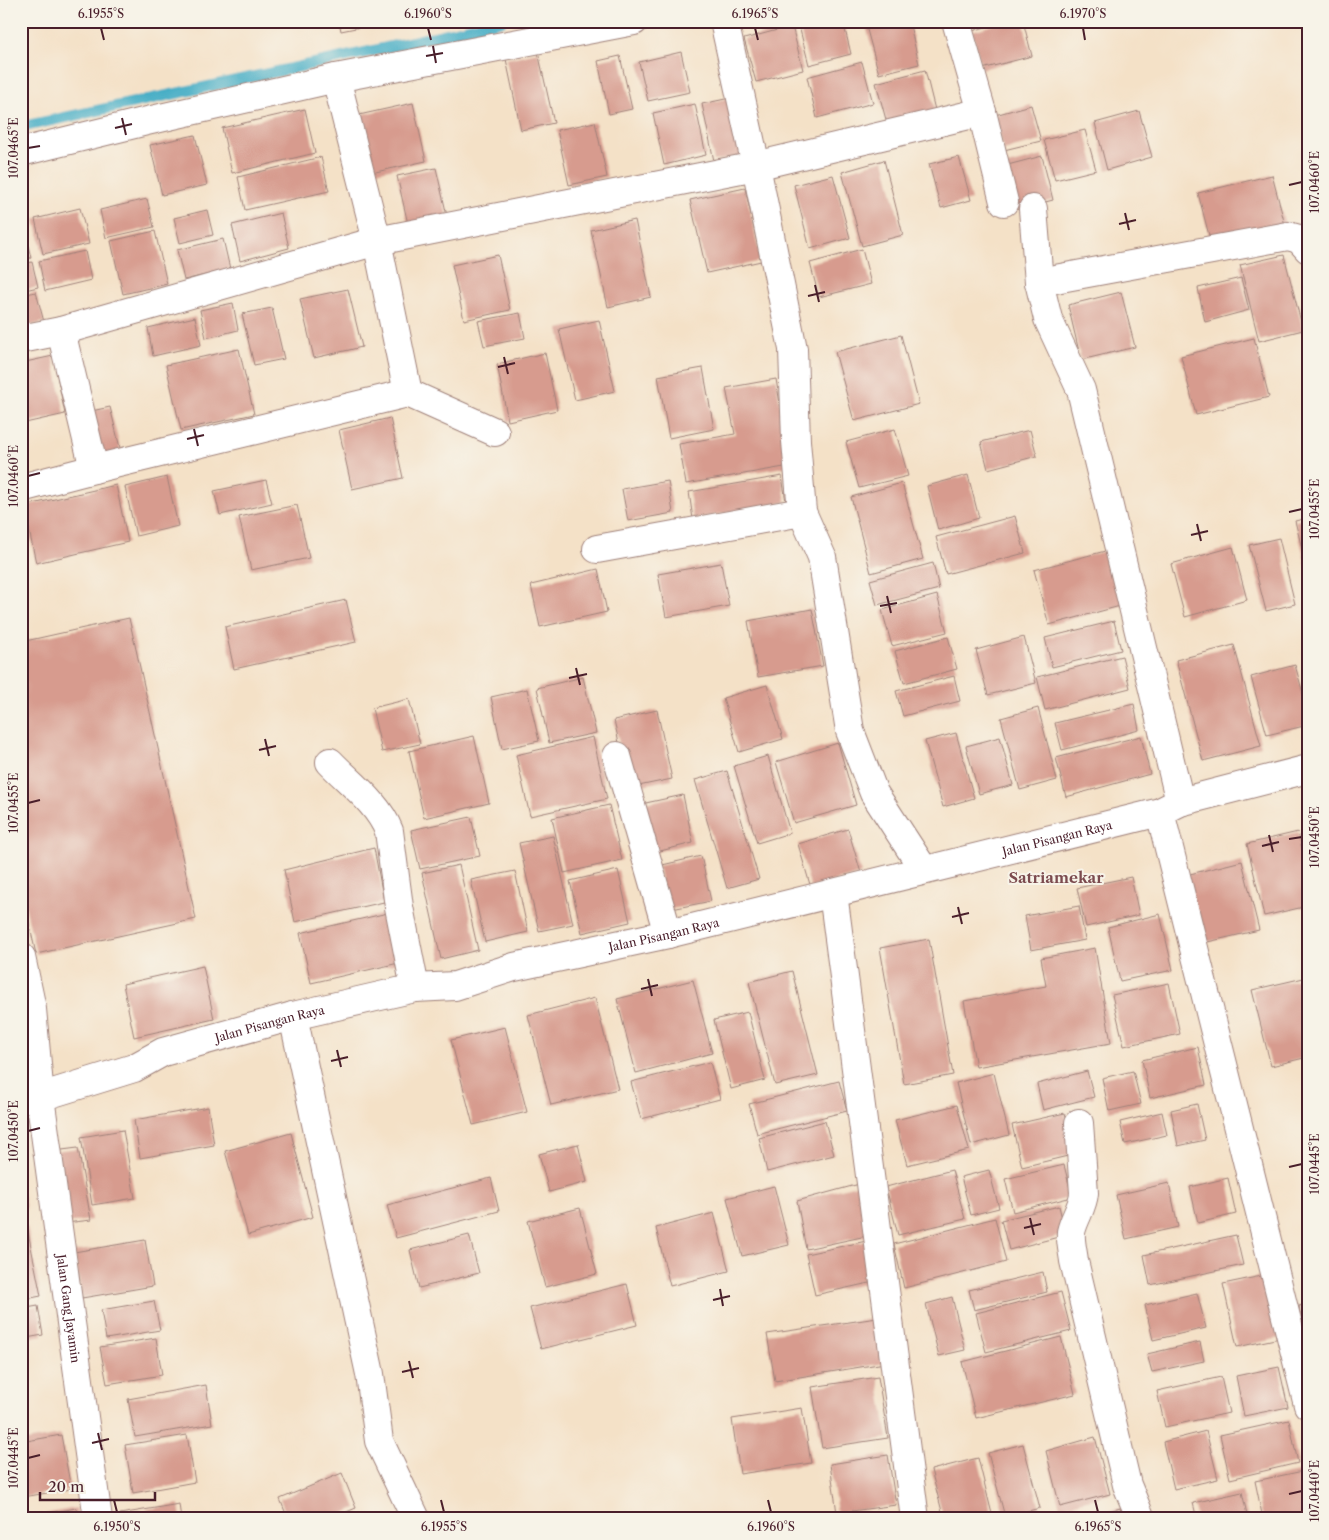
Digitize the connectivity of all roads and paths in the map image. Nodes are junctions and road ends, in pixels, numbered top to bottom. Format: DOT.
graph roads {
  1 [pos="634,21"];
  2 [pos="724,21"];
  3 [pos="956,21"];
  4 [pos="336,78"];
  5 [pos="982,112"];
  6 [pos="21,152"];
  7 [pos="756,166"];
  8 [pos="1004,202"];
  9 [pos="1033,209"];
  10 [pos="377,241"];
  11 [pos="1308,249"];
  12 [pos="1039,282"];
  13 [pos="61,331"];
  14 [pos="21,339"];
  15 [pos="408,393"];
  16 [pos="495,432"];
  17 [pos="94,469"];
  18 [pos="21,488"];
  19 [pos="802,512"];
  20 [pos="597,549"];
  21 [pos="617,756"];
  22 [pos="330,762"];
  23 [pos="1308,769"];
  24 [pos="1170,807"];
  25 [pos="924,870"];
  26 [pos="833,893"];
  27 [pos="668,934"];
  28 [pos="21,958"];
  29 [pos="415,988"];
  30 [pos="293,1016"];
  31 [pos="31,1098"];
  32 [pos="1079,1123"];
  33 [pos="1308,1405"];
  34 [pos="98,1519"];
  35 [pos="416,1519"];
  36 [pos="915,1519"];
  37 [pos="1141,1519"];
  1 -- 4 [label="street"];
  2 -- 7 [label="street"];
  3 -- 5 [label="street"];
  4 -- 6 [label="street"];
  4 -- 10 [label="street"];
  5 -- 7 [label="street"];
  5 -- 8 [label="street"];
  7 -- 10 [label="street"];
  7 -- 19 [label="street"];
  9 -- 12 [label="street"];
  10 -- 13 [label="street"];
  10 -- 15 [label="street"];
  11 -- 12 [label="street"];
  12 -- 24 [label="street"];
  13 -- 14 [label="street"];
  13 -- 17 [label="street"];
  15 -- 16 [label="street"];
  15 -- 17 [label="street"];
  17 -- 18 [label="street"];
  19 -- 20 [label="street"];
  19 -- 25 [label="street"];
  21 -- 27 [label="street"];
  22 -- 29 [label="street"];
  23 -- 24 [label="street, Jalan Pisangan Raya"];
  24 -- 25 [label="street, Jalan Pisangan Raya"];
  24 -- 33 [label="street"];
  25 -- 26 [label="street, Jalan Pisangan Raya"];
  26 -- 27 [label="street, Jalan Pisangan Raya"];
  26 -- 36 [label="street"];
  27 -- 29 [label="street, Jalan Pisangan Raya"];
  28 -- 31 [label="street, Jalan Gang Jayamin"];
  29 -- 30 [label="street, Jalan Pisangan Raya"];
  30 -- 31 [label="street, Jalan Pisangan Raya"];
  30 -- 35 [label="street"];
  31 -- 34 [label="street, Jalan Gang Jayamin"];
  32 -- 37 [label="street"];
}
